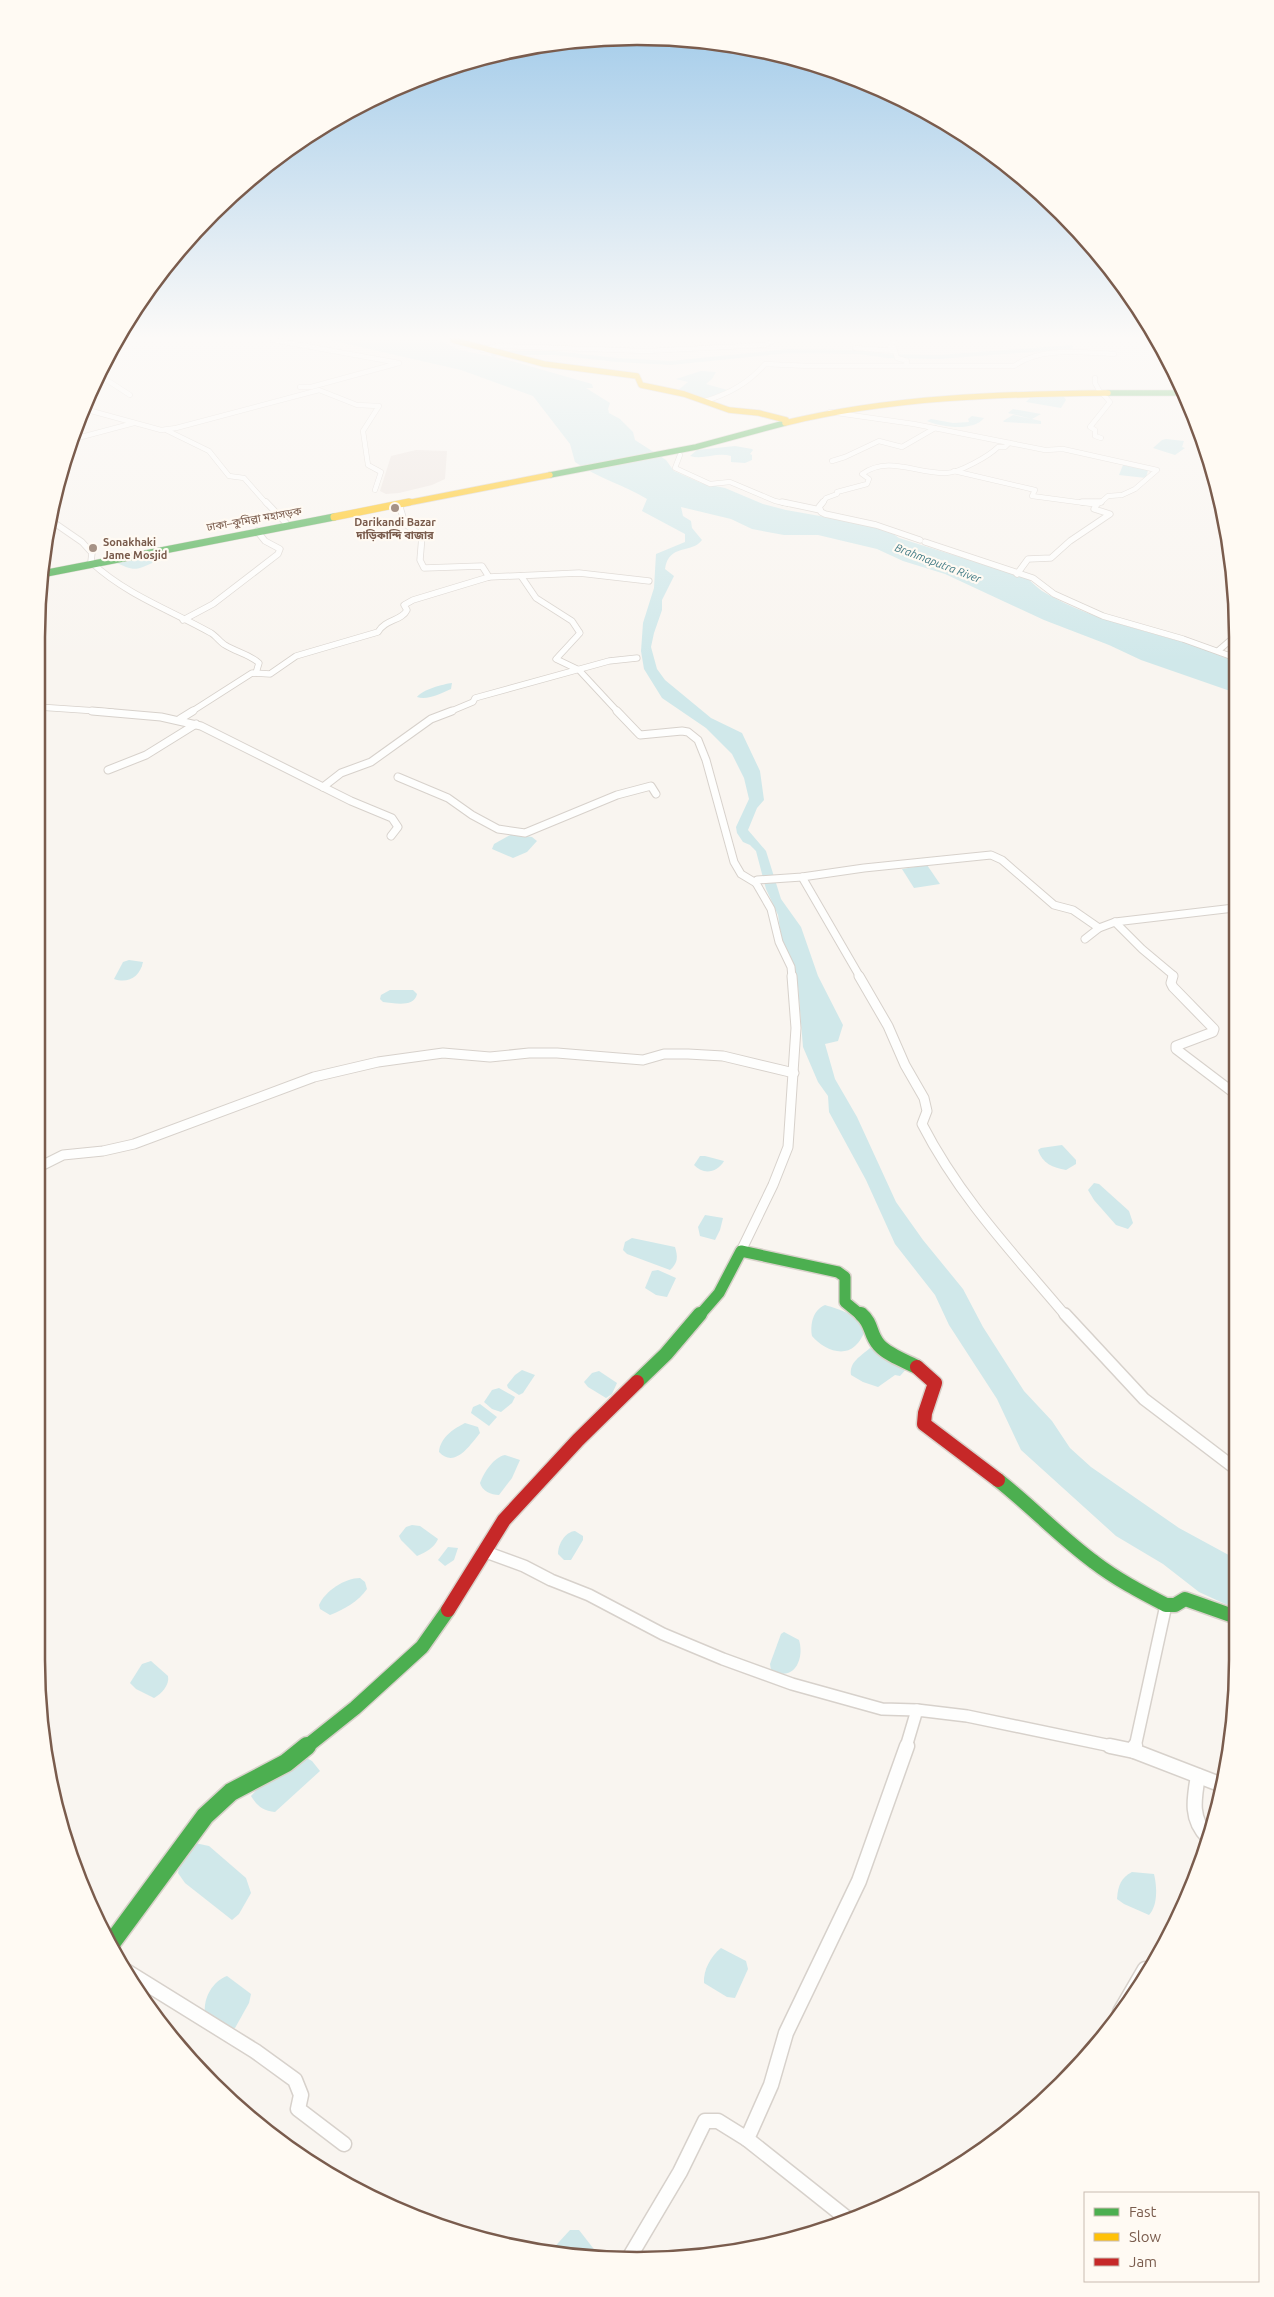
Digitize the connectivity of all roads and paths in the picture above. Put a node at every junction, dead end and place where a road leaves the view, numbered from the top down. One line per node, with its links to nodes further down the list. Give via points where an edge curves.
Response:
1 (201, 447): 16 (street, via 209,451 229,476 244,478)
2 (366, 447): 12 (street, via 368,465 381,472)
3 (691, 447): 8 (main road, ঢাকা–কুমিল্লা মহাসড়ক)
4 (693, 447): 8 (main road, ঢাকা–কুমিল্লা মহাসড়ক)
5 (867, 447): 9 (street)
6 (998, 447): 10 (street)
7 (1032, 447): 14 (street, via 1063,449 1157,470 1118,498 1108,496)
8 (674, 452): 11 (main road, ঢাকা–কুমিল্লা মহাসড়ক); 15 (street, via 675,468 702,480 713,484 730,482 775,501)
9 (832, 461)
10 (954, 471): 14 (street, via 1035,490 1032,496); 15 (street, via 948,474 894,464 874,467 862,474 869,479 867,484 826,498)
11 (562, 473): 13 (main road, ঢাকা–কুমিল্লা মহাসড়ক); 16 (main road, ঢাকা–কুমিল্লা মহাসড়ক)
12 (375, 490)
13 (399, 504): 18 (main road, ঢাকা–কুমিল্লা মহাসড়ক); 23 (street, via 405,524 422,536 420,560 424,568 482,566)
14 (1097, 504): 21 (street, via 1094,509 1110,514 1051,558 1028,559)
15 (820, 510): 21 (street, via 825,514 876,525)
16 (286, 523): 19 (main road, ঢাকা–কুমিল্লা মহাসড়ক)
17 (56, 524): 19 (street, via 87,547 92,553)
18 (257, 531): 19 (main road, ঢাকা–কুমিল্লা মহাসড়ক); 25 (street, via 265,541 280,549 278,554 213,604)
19 (92, 562): 20 (main road, ঢাকা–কুমিল্লা মহাসড়ক); 25 (street, via 111,579)
20 (49, 572)
21 (1017, 574): 27 (street, via 1033,578 1046,590 1092,611)
22 (521, 576): 23 (street); 24 (street, via 579,573); 30 (street, via 536,598 572,622 580,633 556,659)
23 (489, 577): 31 (street, via 413,600 404,605 405,614 382,625 378,632 296,656 270,674)
24 (649, 581)
25 (183, 620): 31 (street, via 255,658 260,668)
26 (1229, 643): 27 (street)
27 (1219, 650): 28 (street)
28 (1229, 655)
29 (637, 658): 30 (street, via 621,658)
30 (578, 670): 37 (street, via 475,698 473,702 431,719 371,762 341,773); 41 (street, via 640,735 682,731 698,740 734,862 741,874)
31 (256, 673): 33 (street)
32 (45, 708): 33 (street)
33 (180, 719): 34 (street)
34 (196, 724): 35 (street, via 146,755); 37 (street)
35 (108, 770)
36 (398, 777): 38 (street, via 448,798 498,829 525,833 617,795 651,786)
37 (323, 787): 39 (street, via 392,818 398,827)
38 (656, 794)
39 (391, 836)
40 (802, 877): 41 (street); 44 (street, via 991,855 1002,860 1054,904 1073,910); 50 (street, via 888,1026 924,1098 927,1111 922,1124 940,1159 973,1207 1072,1322 1144,1399)
41 (756, 882): 46 (street, via 771,909 779,942 791,968 796,1028)
42 (1229, 909): 43 (street)
43 (1115, 922): 44 (street); 47 (street, via 1173,975 1173,987 1214,1029 1176,1046 1176,1049)
44 (1099, 928): 45 (street)
45 (1085, 939)
46 (794, 1073): 48 (street, via 722,1056 688,1054 664,1054 643,1060 529,1052 490,1057 443,1053 417,1056 314,1077 134,1144 63,1155); 49 (street, via 788,1147)
47 (1229, 1089)
48 (45, 1164)
49 (742, 1251): 51 (main road, via 719,1292 666,1354 578,1440 504,1520); 52 (main road, via 838,1272 845,1277 845,1302 869,1321 870,1335 878,1346 918,1367 935,1383 924,1412 924,1424 1030,1505 1092,1561 1114,1577)
50 (1229, 1464)
51 (483, 1551): 54 (street, via 589,1595 663,1634 723,1660 792,1684 882,1709); 59 (main road, via 457,1597 422,1647 355,1708 293,1756 231,1792 205,1816)
52 (1166, 1605): 53 (main road, via 1175,1605 1185,1599); 55 (street)
53 (1229, 1615)
54 (917, 1710): 55 (street, via 967,1716); 61 (street, via 900,1769 859,1881 786,2033 771,2086)
55 (1134, 1751): 56 (street)
56 (1198, 1776): 57 (street); 58 (street, via 1192,1805 1196,1824)
57 (1216, 1783)
58 (1203, 1832)
59 (114, 1938)
60 (138, 1979): 62 (street, via 255,2051 295,2080 301,2095 298,2109)
61 (747, 2139): 63 (street); 64 (street, via 718,2121 705,2121)
62 (344, 2144)
63 (843, 2215)
64 (634, 2252)

